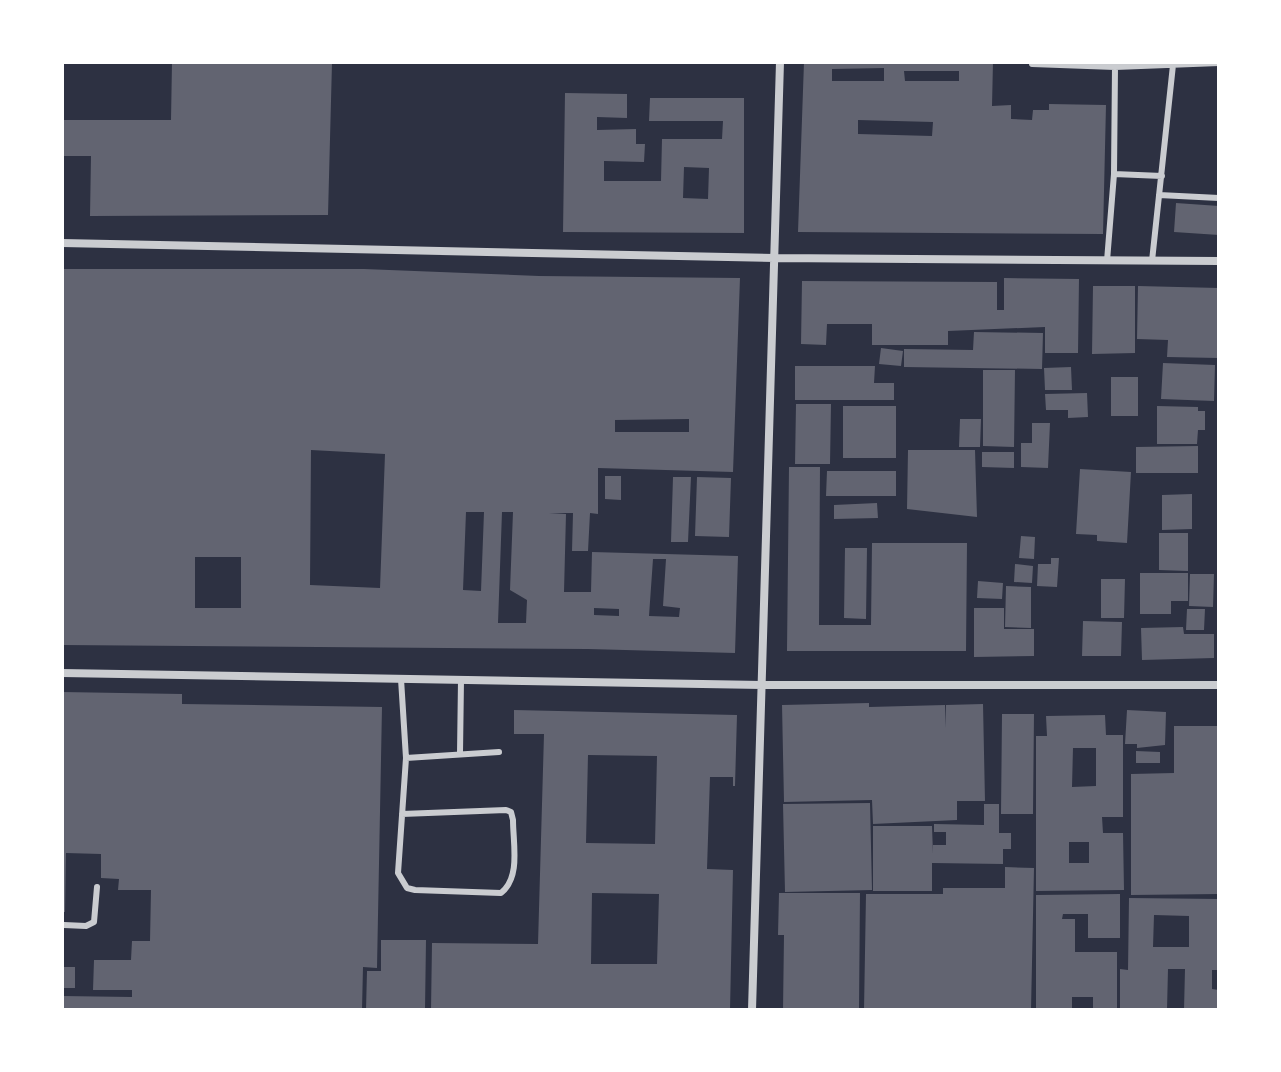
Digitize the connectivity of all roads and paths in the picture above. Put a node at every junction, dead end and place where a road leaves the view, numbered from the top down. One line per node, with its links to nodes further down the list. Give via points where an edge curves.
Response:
1 (780, 62): 11 (street)
2 (1219, 63): 4 (lane)
3 (1032, 64): 5 (lane)
4 (1173, 65): 5 (lane); 7 (lane)
5 (1115, 67): 6 (lane)
6 (1114, 174): 7 (lane); 12 (lane)
7 (1162, 176): 8 (lane)
8 (1159, 195): 9 (lane); 13 (lane)
9 (1219, 198)
10 (62, 243): 11 (street)
11 (774, 258): 12 (street); 18 (street)
12 (1107, 261): 13 (street)
13 (1152, 261): 14 (street)
14 (1219, 261)
15 (62, 673): 16 (street)
16 (401, 679): 17 (street); 22 (lane)
17 (461, 680): 18 (street); 21 (lane)
18 (762, 685): 19 (street); 26 (street)
19 (1219, 685)
20 (499, 752): 21 (lane)
21 (460, 753): 22 (lane)
22 (406, 758): 23 (lane)
23 (402, 814): 23 (lane, via 511,812 514,877 508,887 501,893 407,888 398,873)
24 (97, 887): 25 (lane, via 94,922)
25 (64, 925)
26 (752, 1010)

